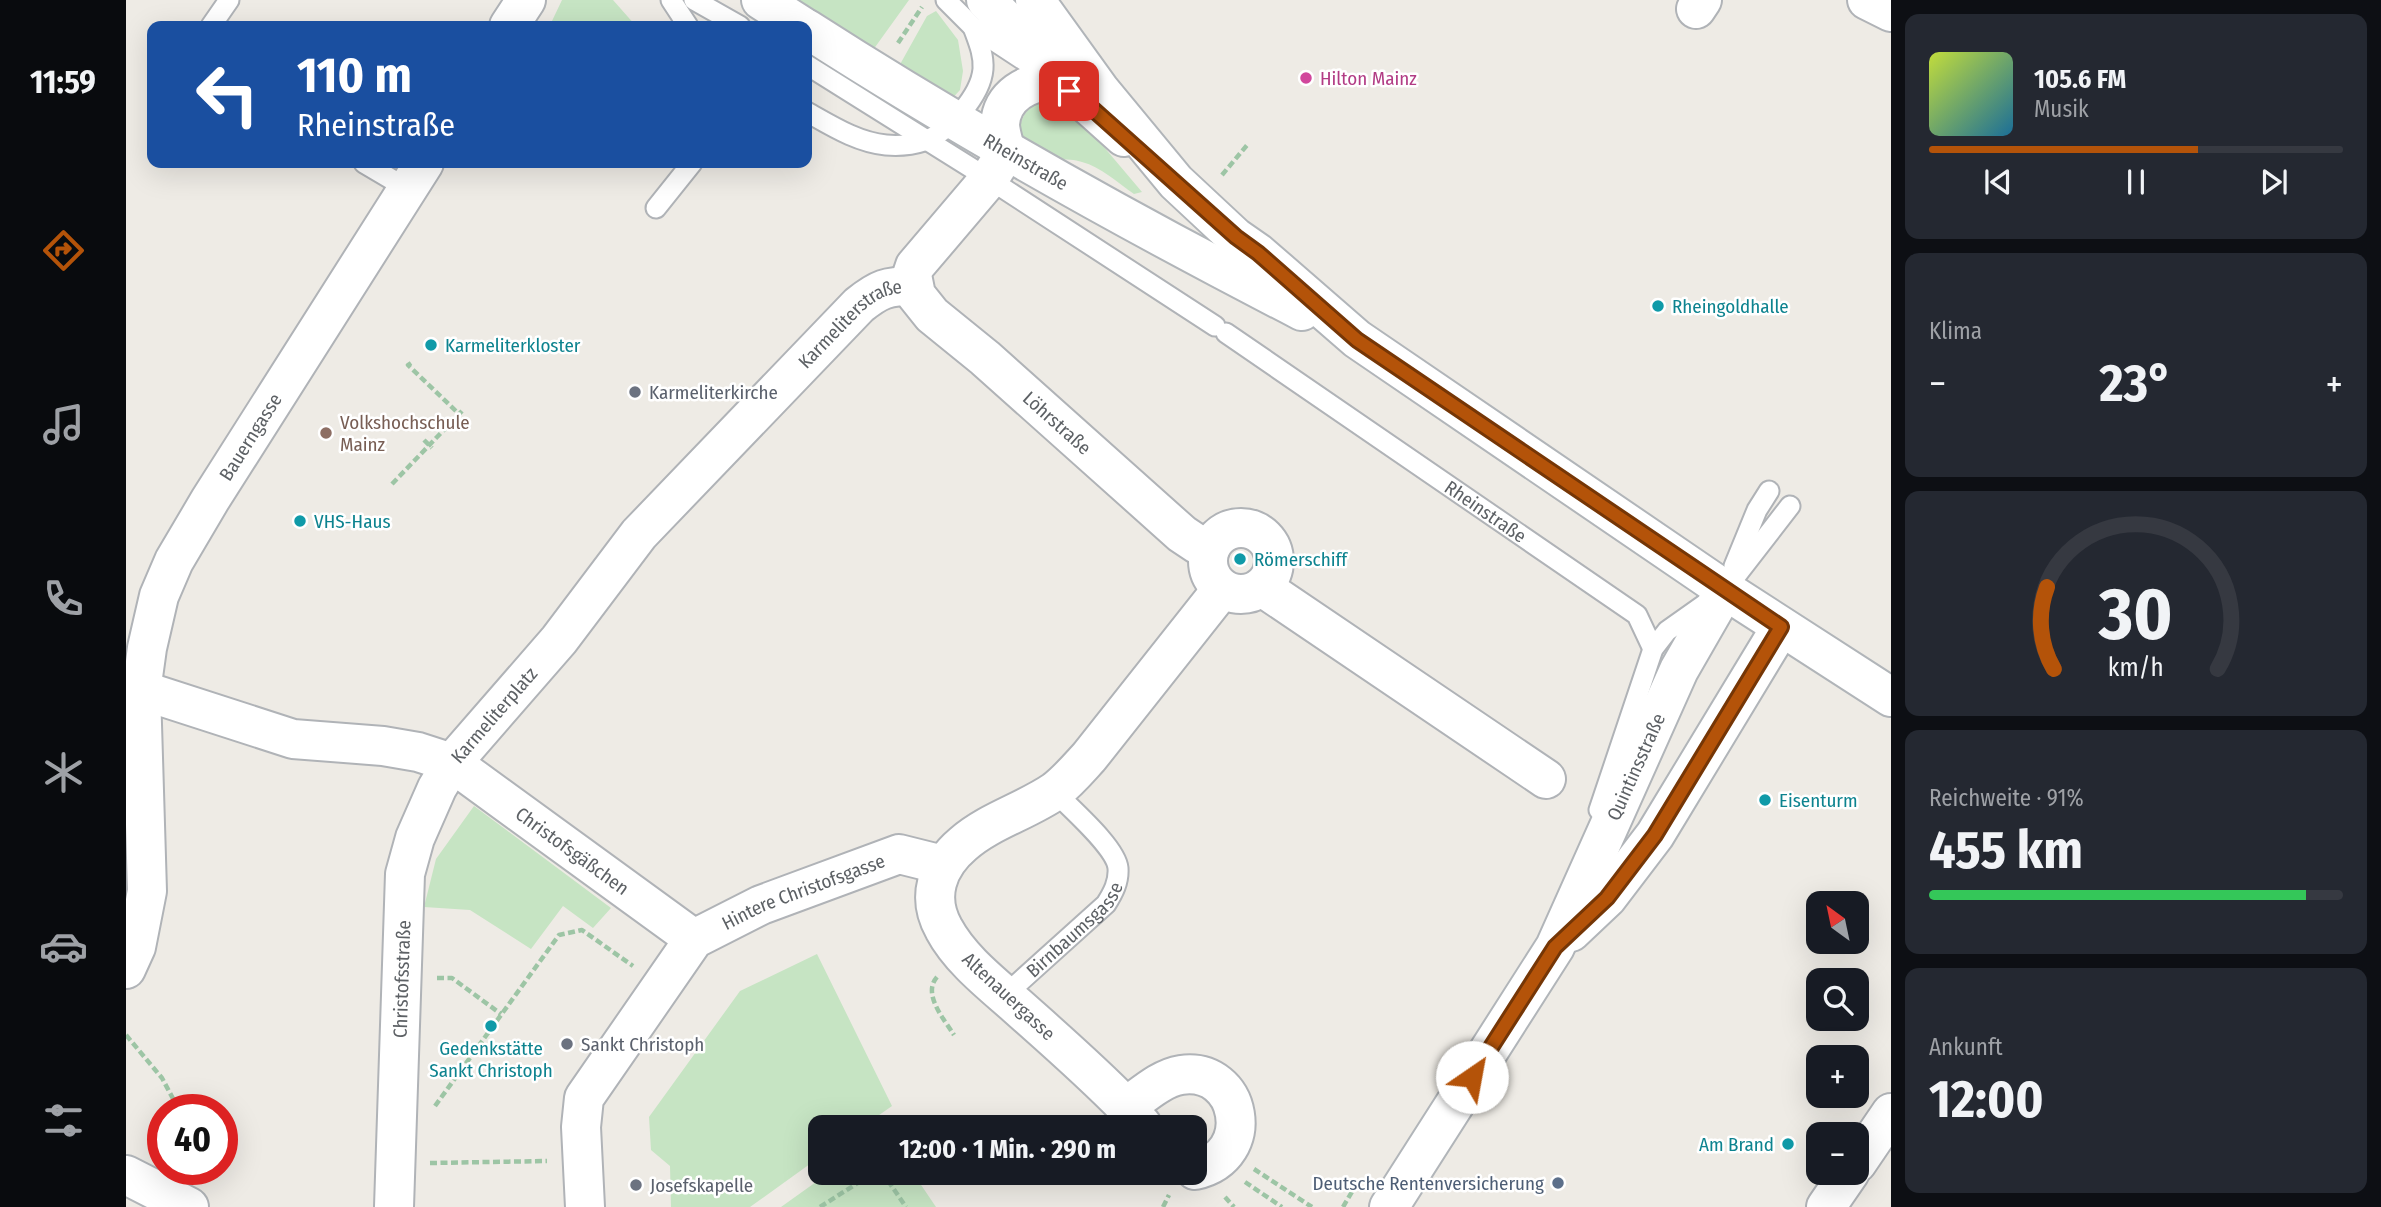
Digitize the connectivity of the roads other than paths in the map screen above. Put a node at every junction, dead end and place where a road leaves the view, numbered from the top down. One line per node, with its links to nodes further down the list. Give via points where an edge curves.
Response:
1 (229, 0): 9 (lane)
2 (526, 0): 10 (street)
3 (671, 0): 11 (lane)
4 (694, 0): 12 (lane)
5 (761, 0): 13 (street)
6 (946, 0): 8 (lane, Rheinstraße)
7 (1035, 0): 17 (street, Rheinstraße)
8 (979, 14): 16 (lane, Rheinstraße); 17 (street); 19 (lane, Rheinstraße, via 983,71 971,100)
9 (214, 21)
10 (512, 21)
11 (685, 21)
12 (731, 21)
13 (794, 21)
14 (812, 33): 19 (street, Rheinstraße)
15 (812, 68): 19 (lane, Rheinstraße)
16 (1052, 79): 20 (street, via 1026,86 1009,100 1000,123); 24 (street, Rheinstraße)
17 (1100, 90): 24 (street, Rheinstraße)
18 (812, 115): 19 (lane, via 864,141 888,145)
19 (939, 131): 20 (street, Rheinstraße)
20 (997, 166): 26 (street, Karmeliterstraße, via 920,257 912,275); 27 (street, Rheinstraße, via 1195,256); 36 (lane, Rheinstraße, via 1221,329 1637,615)
21 (384, 168): 23 (lane)
22 (688, 168): 25 (lane)
23 (416, 176): 37 (street, Bauerngasse, via 174,561 159,596)
24 (1176, 182): 27 (street, Rheinstraße)
25 (656, 208)
26 (913, 286): 30 (street, Löhrstraße, via 932,315 1182,534); 35 (street, Karmeliterstraße, via 876,291 842,322 639,534)
27 (1357, 340): 33 (street, Rheinstraße)
28 (1769, 491): 33 (lane, via 1750,525)
29 (1790, 506): 33 (lane)
30 (1210, 549): 31 (street, via 1224,533 1246,528 1256,531 1272,547 1275,558 1270,579); 32 (street, via 1209,571)
31 (1262, 587): 32 (street, via 1242,594); 41 (street)
32 (1222, 589): 42 (street, via 1089,757)
33 (1725, 590): 34 (street, Rheinstraße); 36 (lane, via 1667,631); 45 (street, Quintinsstraße, via 1679,670)
34 (1781, 627): 38 (street, Rheinstraße); 45 (street, Quintinsstraße, via 1655,835 1607,898)
35 (559, 640): 40 (street, Karmeliterplatz)
36 (1653, 649): 45 (lane, Quintinsstraße)
37 (134, 688): 39 (street, Bauerngasse); 40 (street, Karmeliterplatz, via 293,739 395,748)
38 (1891, 697)
39 (134, 736): 46 (street, Bauerngasse, via 147,891 136,947)
40 (452, 763): 44 (street, Christofsgäßchen); 56 (street, Christofsstraße, via 415,838 405,874)
41 (1546, 779)
42 (1054, 791): 43 (street, via 964,842); 47 (lane, Birnbaumsgasse, via 1110,848 1118,866 1116,887 1106,904)
43 (943, 865): 44 (street, Hintere Christofsgasse, via 899,854 761,905); 47 (street, Altenauergasse, via 935,885 943,928)
44 (694, 939): 57 (street, Hintere Christofsgasse, via 584,1098)
45 (1555, 947): 58 (street, Quintinsstraße)
46 (126, 968)
47 (1004, 995): 49 (street, Altenauergasse)
48 (1891, 1113): 51 (street)
49 (1133, 1115)
50 (1137, 1115): 52 (street, Altenauergasse, via 1166,1081 1181,1075 1212,1081 1225,1091 1237,1120)
51 (1869, 1145)
52 (1221, 1167)
53 (129, 1185): 55 (street)
54 (1841, 1185): 59 (street)
55 (189, 1207)
56 (394, 1207)
57 (585, 1207)
58 (1390, 1207)
59 (1826, 1207)

